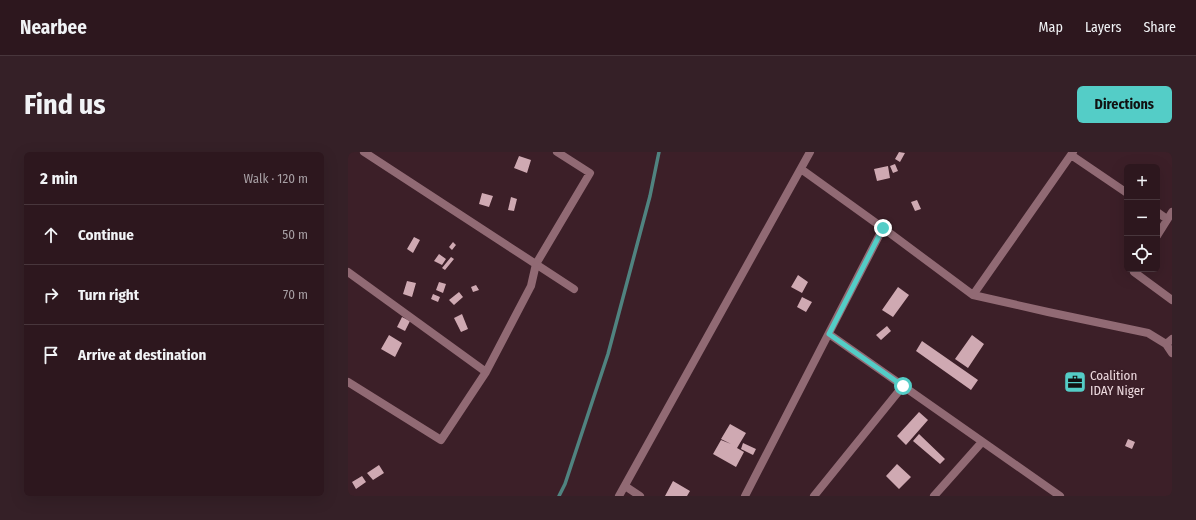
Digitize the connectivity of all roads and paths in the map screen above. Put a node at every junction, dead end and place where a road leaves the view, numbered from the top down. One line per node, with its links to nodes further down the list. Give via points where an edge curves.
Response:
1 (364, 152): 11 (street)
2 (557, 152): 11 (street, via 590,173)
3 (810, 152): 5 (street)
4 (1072, 154): 6 (street); 15 (street)
5 (801, 169): 9 (street); 24 (street)
6 (1124, 191)
7 (1160, 213): 8 (street)
8 (1170, 216): 10 (street)
9 (883, 228): 15 (street); 17 (street)
10 (1160, 231)
11 (536, 264): 14 (street); 20 (street, via 531,286)
12 (348, 272): 20 (street)
13 (1134, 272): 16 (street)
14 (574, 289)
15 (973, 295): 18 (street, via 1148,333)
16 (1172, 300)
17 (829, 334): 22 (street); 27 (street)
18 (1169, 342): 19 (street)
19 (1172, 353)
20 (486, 372): 21 (street, via 441,440)
21 (348, 382)
22 (903, 386): 23 (street); 28 (street)
23 (982, 442): 29 (street); 30 (street)
24 (625, 486): 25 (street); 26 (street)
25 (619, 496)
26 (640, 496)
27 (745, 496)
28 (814, 496)
29 (934, 496)
30 (1060, 496)

